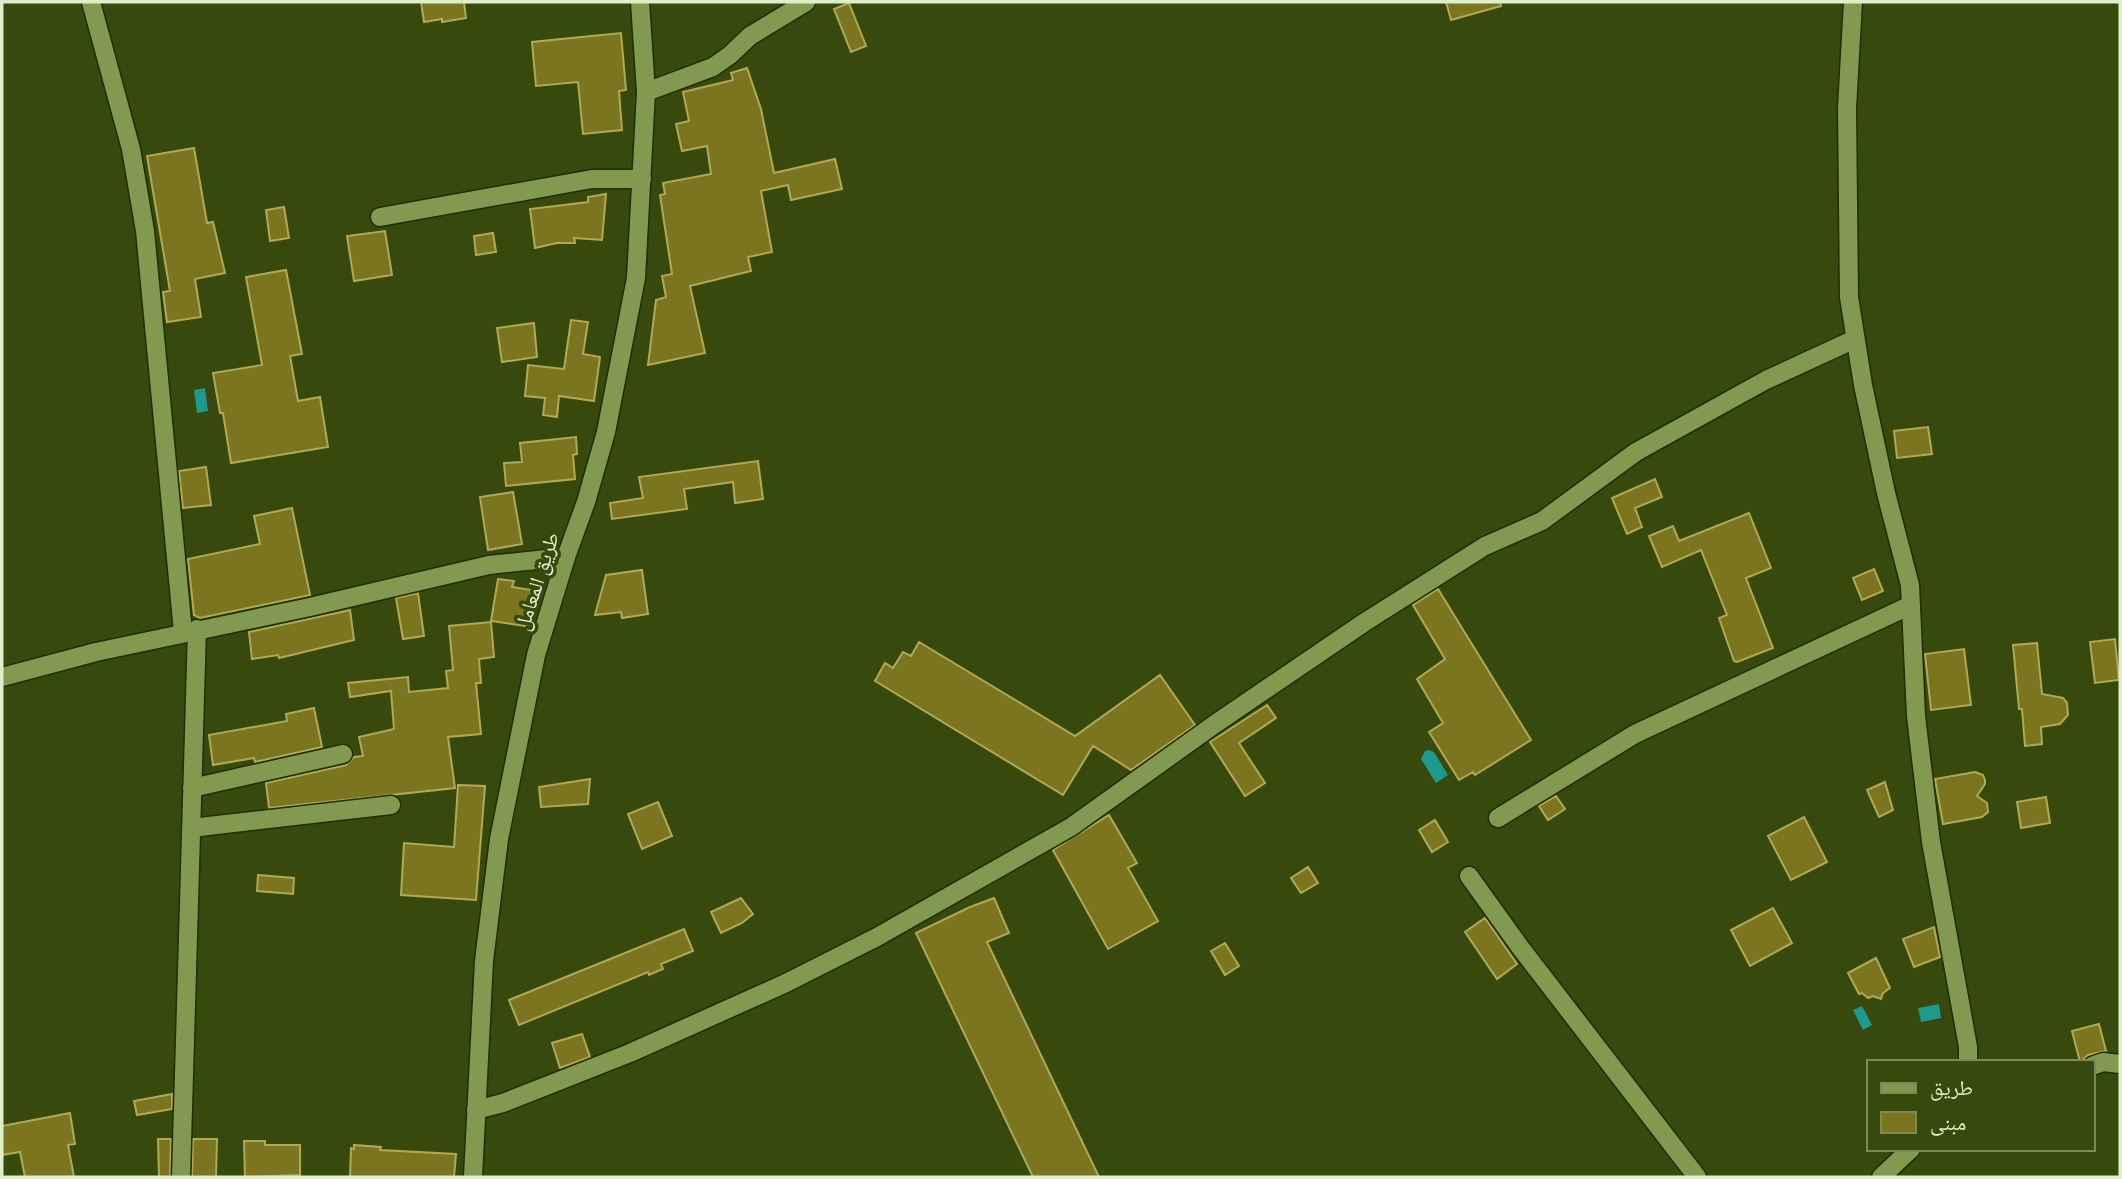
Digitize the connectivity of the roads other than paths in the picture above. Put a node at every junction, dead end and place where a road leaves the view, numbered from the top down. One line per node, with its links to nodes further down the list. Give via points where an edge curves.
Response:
1 (91, 2): 11 (street, via 131,149 145,231)
2 (640, 2): 5 (street, طريق المعامل)
3 (806, 2): 5 (street, via 750,36 713,67)
4 (1853, 2): 8 (street, via 1848,135 1849,297)
5 (646, 92): 6 (street, طريق المعامل)
6 (642, 179): 7 (street, via 592,179); 9 (street, طريق المعامل, via 636,278 624,349 606,432)
7 (380, 217)
8 (1855, 340): 10 (street); 22 (street, via 1766,380 1636,452 1542,521 1486,546 1365,622 1071,827 877,937 630,1053 503,1104)
9 (566, 557): 11 (street, via 489,565); 22 (street, طريق المعامل, via 536,655 499,839 484,961)
10 (1911, 605): 16 (street, via 1634,734); 19 (street, via 1916,716 1931,842)
11 (190, 631): 12 (street); 14 (street)
12 (2, 677)
13 (343, 754): 14 (street)
14 (192, 788): 17 (street)
15 (391, 805): 17 (street)
16 (1498, 818)
17 (191, 828): 24 (street)
18 (1469, 876): 26 (street)
19 (1968, 1060)
20 (2120, 1063): 21 (street)
21 (2094, 1065)
22 (476, 1110): 25 (street, طريق المعامل)
23 (1909, 1151): 27 (street)
24 (181, 1177)
25 (473, 1177)
26 (1698, 1177)
27 (1881, 1177)

